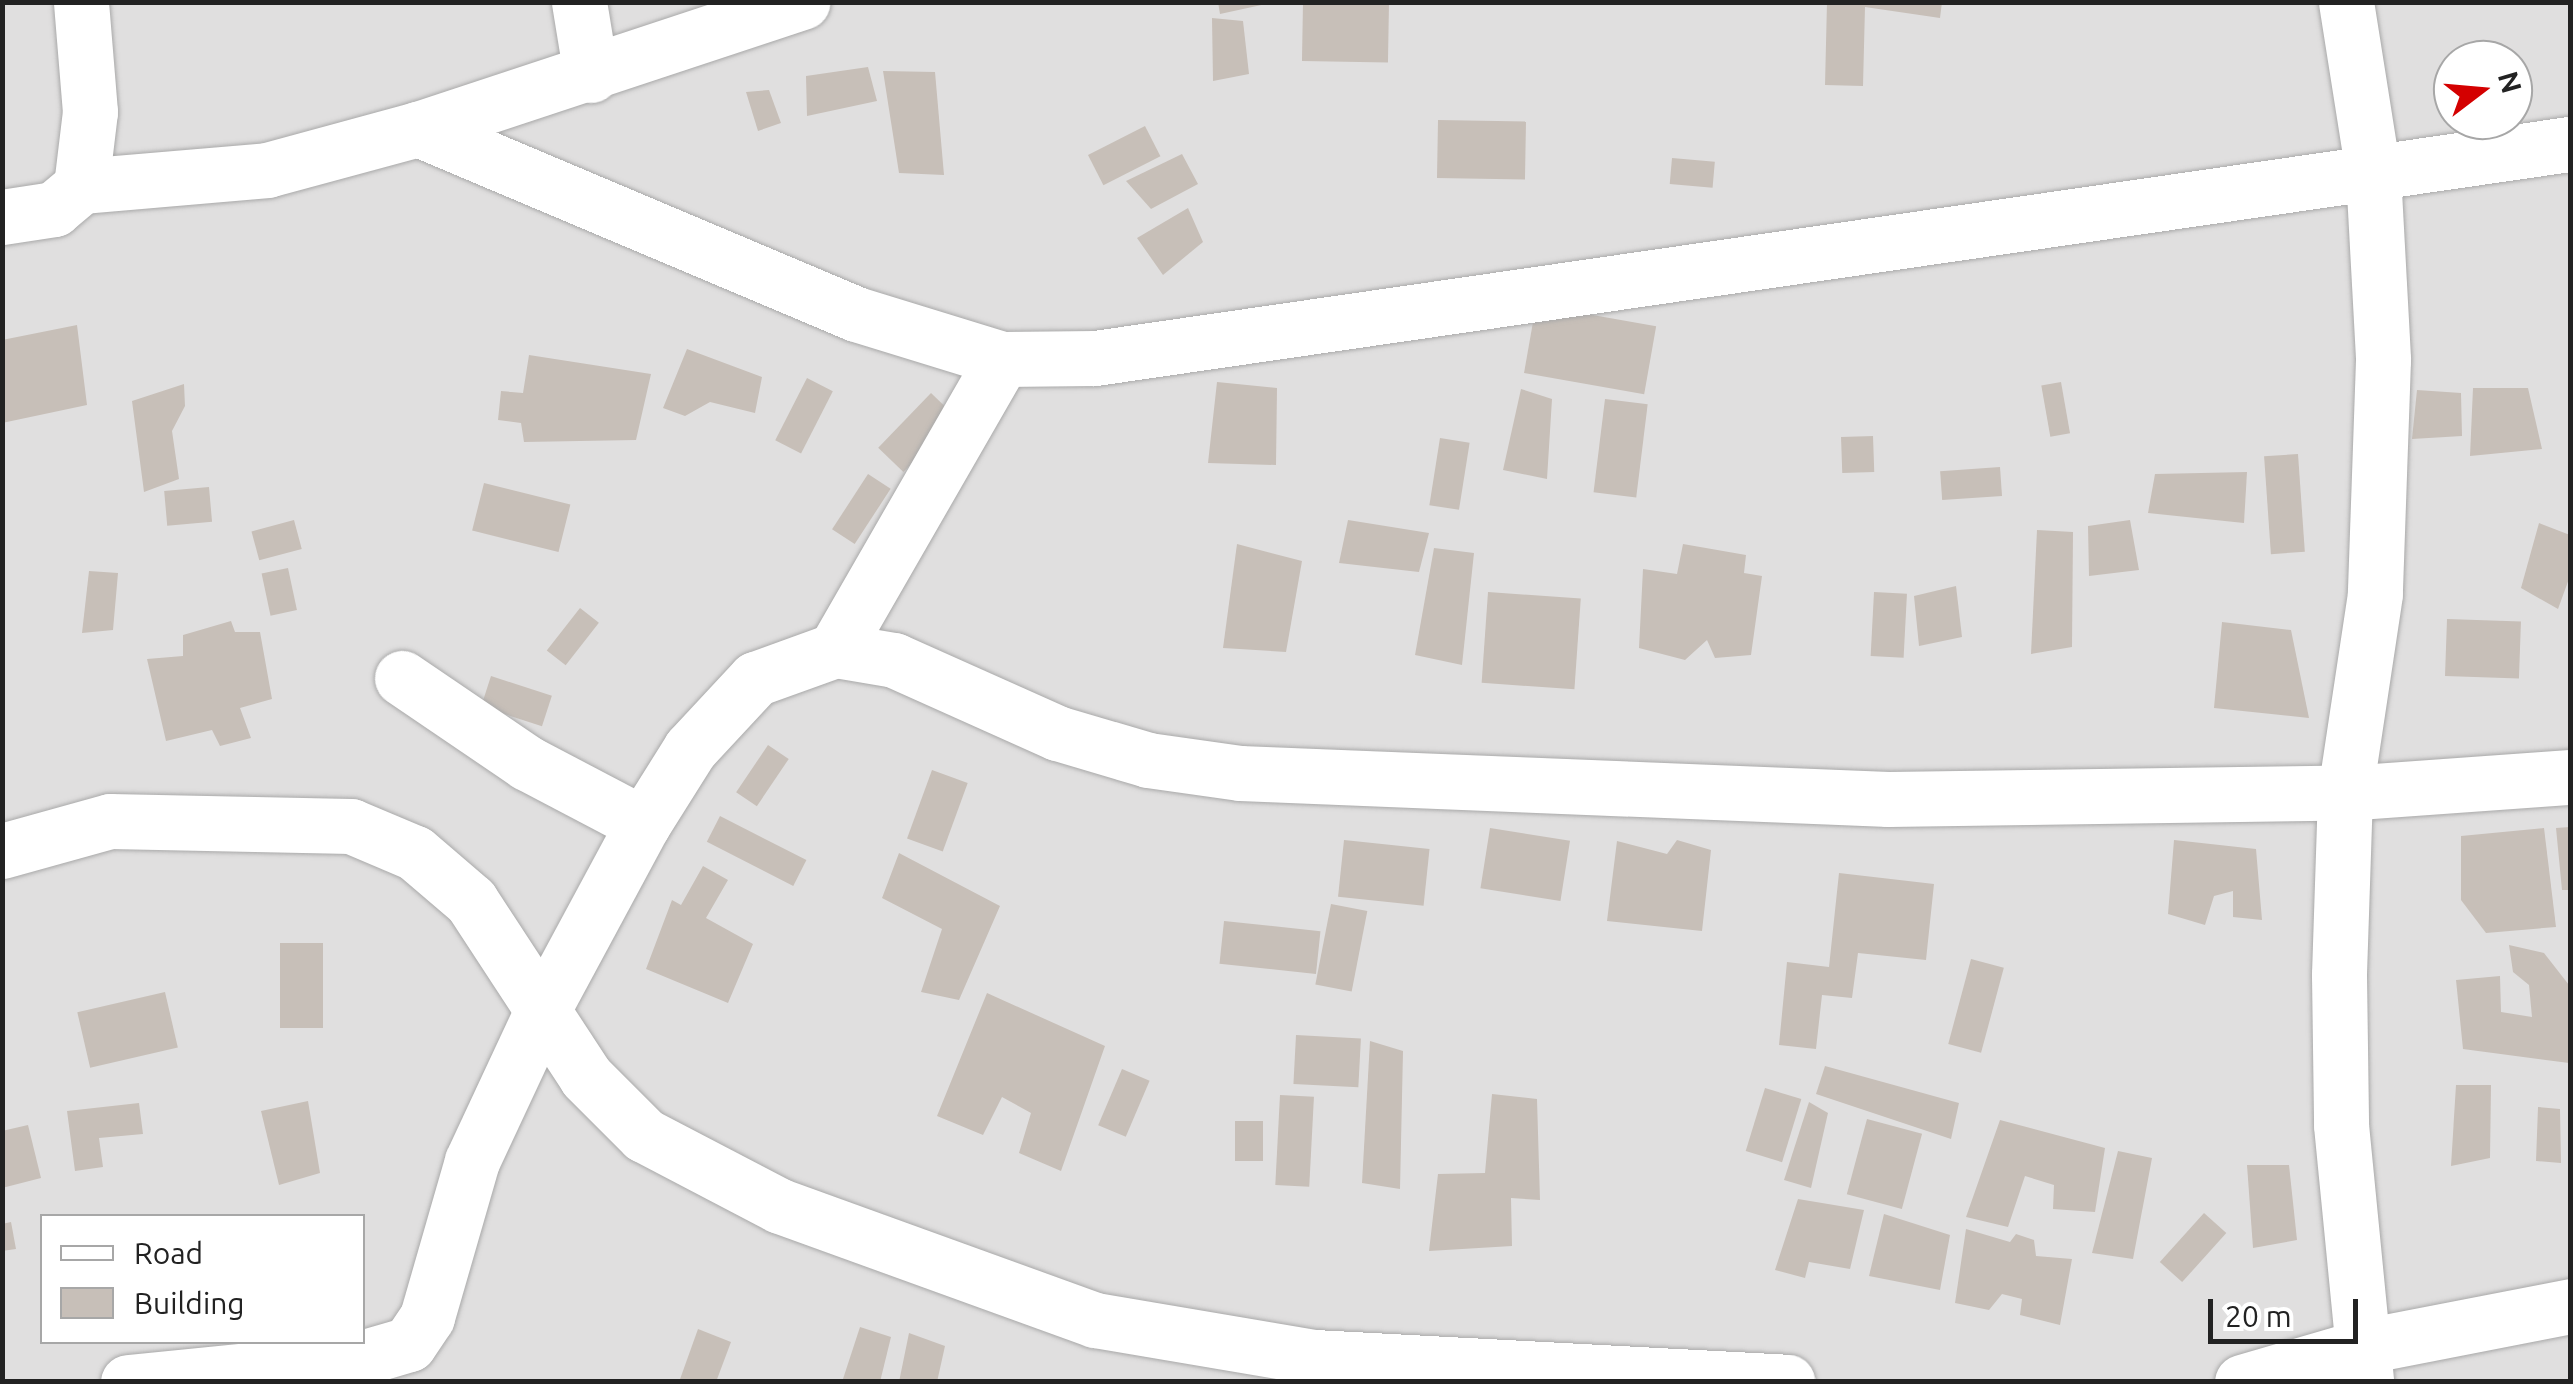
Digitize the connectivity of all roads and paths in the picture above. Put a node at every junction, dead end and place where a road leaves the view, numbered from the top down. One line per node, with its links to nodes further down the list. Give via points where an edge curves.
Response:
1 (80, 2): 9 (street, via 90,112)
2 (579, 2): 5 (street)
3 (803, 2): 5 (street)
4 (2346, 2): 8 (street)
5 (591, 74): 6 (street)
6 (418, 129): 9 (street, via 266,170); 11 (street, via 856,314)
7 (2570, 144): 8 (street)
8 (2373, 172): 11 (street, via 1094,358); 15 (street, via 2381,477 2375,594)
9 (80, 186): 10 (street, via 54,210)
10 (2, 218)
11 (1002, 359): 12 (street)
12 (836, 650): 15 (street, via 894,660 1057,733 1148,760 1240,773 1888,799); 16 (street, via 755,680 690,750)
13 (402, 678): 16 (street, via 527,763)
14 (2570, 778): 15 (street)
15 (2345, 792): 20 (street, via 2341,1125)
16 (643, 824): 18 (street)
17 (2, 850): 18 (street, via 110,822 352,826 415,853 471,901)
18 (540, 1015): 21 (street, via 472,1162 428,1317 409,1344 358,1359); 22 (street, via 586,1078 644,1135 720,1180 964,1277 1095,1320 1314,1357)
19 (2570, 1306): 20 (street)
20 (2366, 1364): 23 (street)
21 (128, 1382)
22 (1787, 1382)
23 (2242, 1382)

